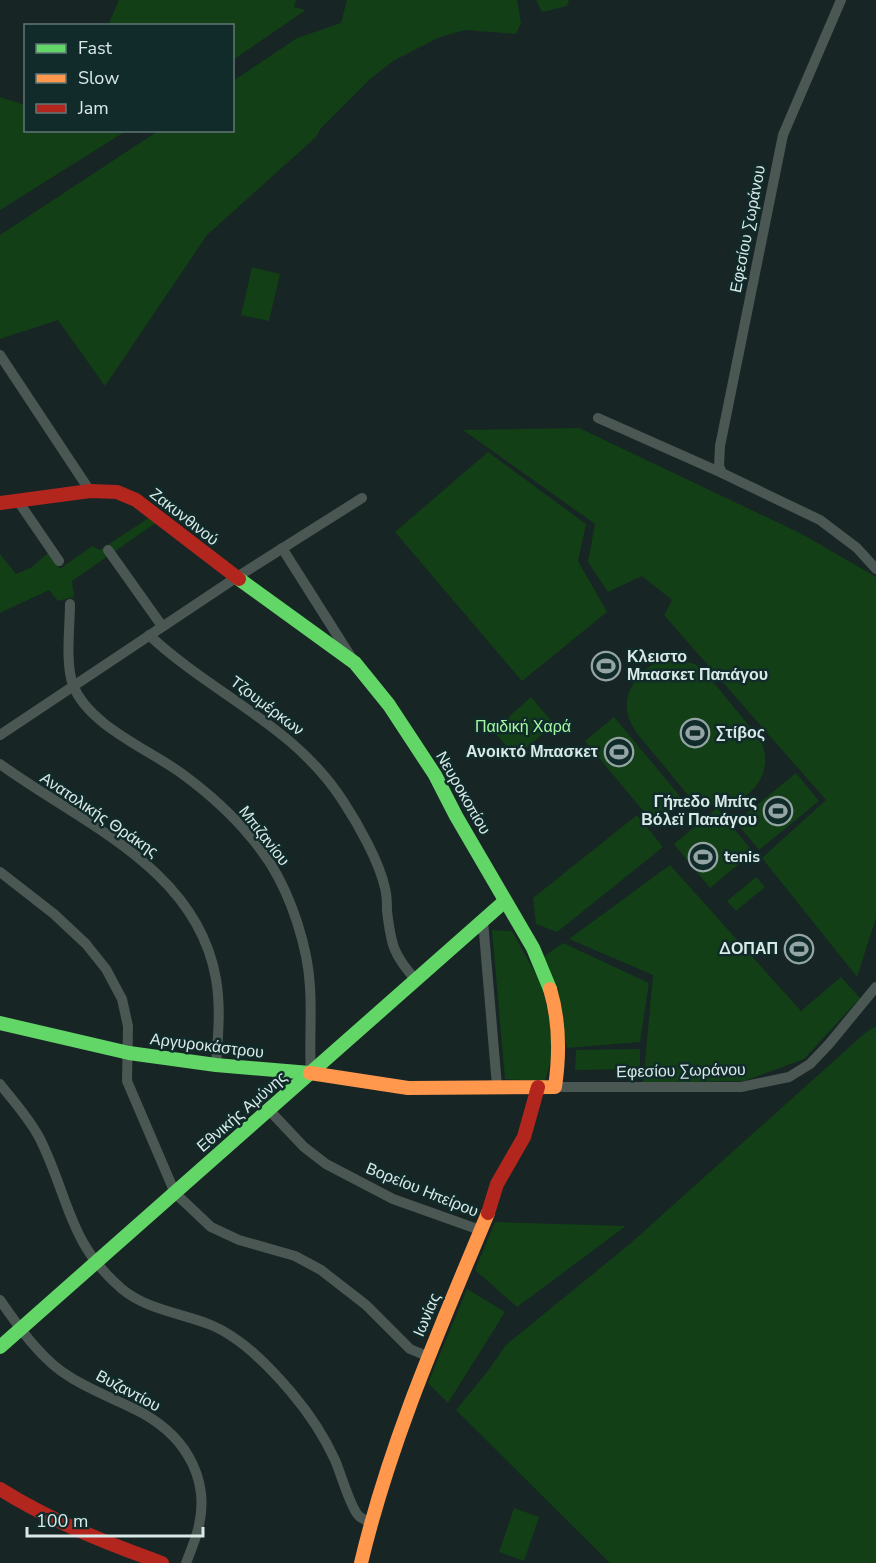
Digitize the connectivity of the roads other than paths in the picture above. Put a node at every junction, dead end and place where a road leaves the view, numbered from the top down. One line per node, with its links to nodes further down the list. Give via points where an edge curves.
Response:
1 (841, 0): 4 (street, Εφεσίου Σωράνου, via 781,142 720,446)
2 (0, 355): 5 (street)
3 (598, 418): 4 (street)
4 (722, 472): 12 (street, via 820,520)
5 (90, 491): 7 (street, Ζακυνθινού); 13 (street, Ζακυνθινού, via 117,492 136,500)
6 (363, 498): 9 (street)
7 (18, 501): 8 (street, Ζακυνθινού); 11 (street)
8 (0, 502)
9 (282, 548): 13 (street); 17 (street)
10 (108, 550): 15 (street)
11 (59, 561)
12 (876, 569)
13 (237, 577): 15 (street); 17 (street, Νευροκοπίου)
14 (70, 604): 18 (street, via 69,667)
15 (162, 626): 16 (street)
16 (149, 635): 18 (street); 24 (street, Τζουμέρκων, via 171,656 292,741 319,769 365,838 385,888 394,952)
17 (355, 663): 22 (street, Νευροκοπίου, via 389,705 435,775)
18 (73, 686): 19 (street); 29 (street, Μπιζανίου, via 90,711 104,723 180,772 213,799 270,863 288,898 304,945 310,986)
19 (0, 735)
20 (0, 764): 28 (street, Ανατολικής Θράκης, via 135,854 163,879 187,909 205,941 216,978 220,1016)
21 (0, 872): 27 (street, via 87,944 106,969 122,999)
22 (506, 901): 23 (street, Εθνικής Αμύνης); 33 (street, Νευροκοπίου, via 543,968 557,1011 560,1049)
23 (483, 921): 24 (street, Εθνικής Αμύνης); 31 (street)
24 (416, 980): 29 (street, Εθνικής Αμύνης)
25 (876, 987): 33 (street, Εφεσίου Σωράνου, via 810,1064 789,1077 741,1087)
26 (0, 1023): 27 (street, Αργυροκάστρου)
27 (129, 1053): 28 (street, Αργυροκάστρου); 35 (street, via 127,1081)
28 (216, 1065): 29 (street, Αργυροκάστρου)
29 (311, 1073): 31 (street, Αργυροκάστρου, via 408,1088); 34 (street, Εθνικής Αμύνης)
30 (0, 1084): 37 (street, via 40,1138 72,1222)
31 (497, 1086): 32 (street, Αργυροκάστρου)
32 (538, 1087): 33 (street, Αργυροκάστρου); 36 (street, Ιωνίας, via 524,1137 497,1184)
33 (555, 1087)
34 (269, 1110): 35 (street, Εθνικής Αμύνης); 36 (street, Βορείου Ηπείρου, via 304,1147 335,1169 393,1199)
35 (175, 1193): 37 (street, Εθνικής Αμύνης); 41 (street, via 211,1227 239,1240 295,1256 321,1270 360,1300 410,1349)
36 (480, 1230): 41 (street, Ιωνίας)
37 (96, 1263): 39 (street, Εθνικής Αμύνης); 43 (street, via 141,1301 212,1325 263,1362 315,1424 358,1516)
38 (0, 1300): 39 (street, Βυζαντίου)
39 (21, 1329): 40 (street, Εθνικής Αμύνης); 45 (street, Βυζαντίου, via 69,1377 146,1415 187,1451 198,1477 202,1503 198,1531)
40 (0, 1347)
41 (427, 1356): 43 (street, Ιωνίας)
42 (0, 1489): 44 (street, via 87,1536)
43 (369, 1522): 46 (street, Ιωνίας)
44 (162, 1563)
45 (186, 1563)
46 (361, 1563)

